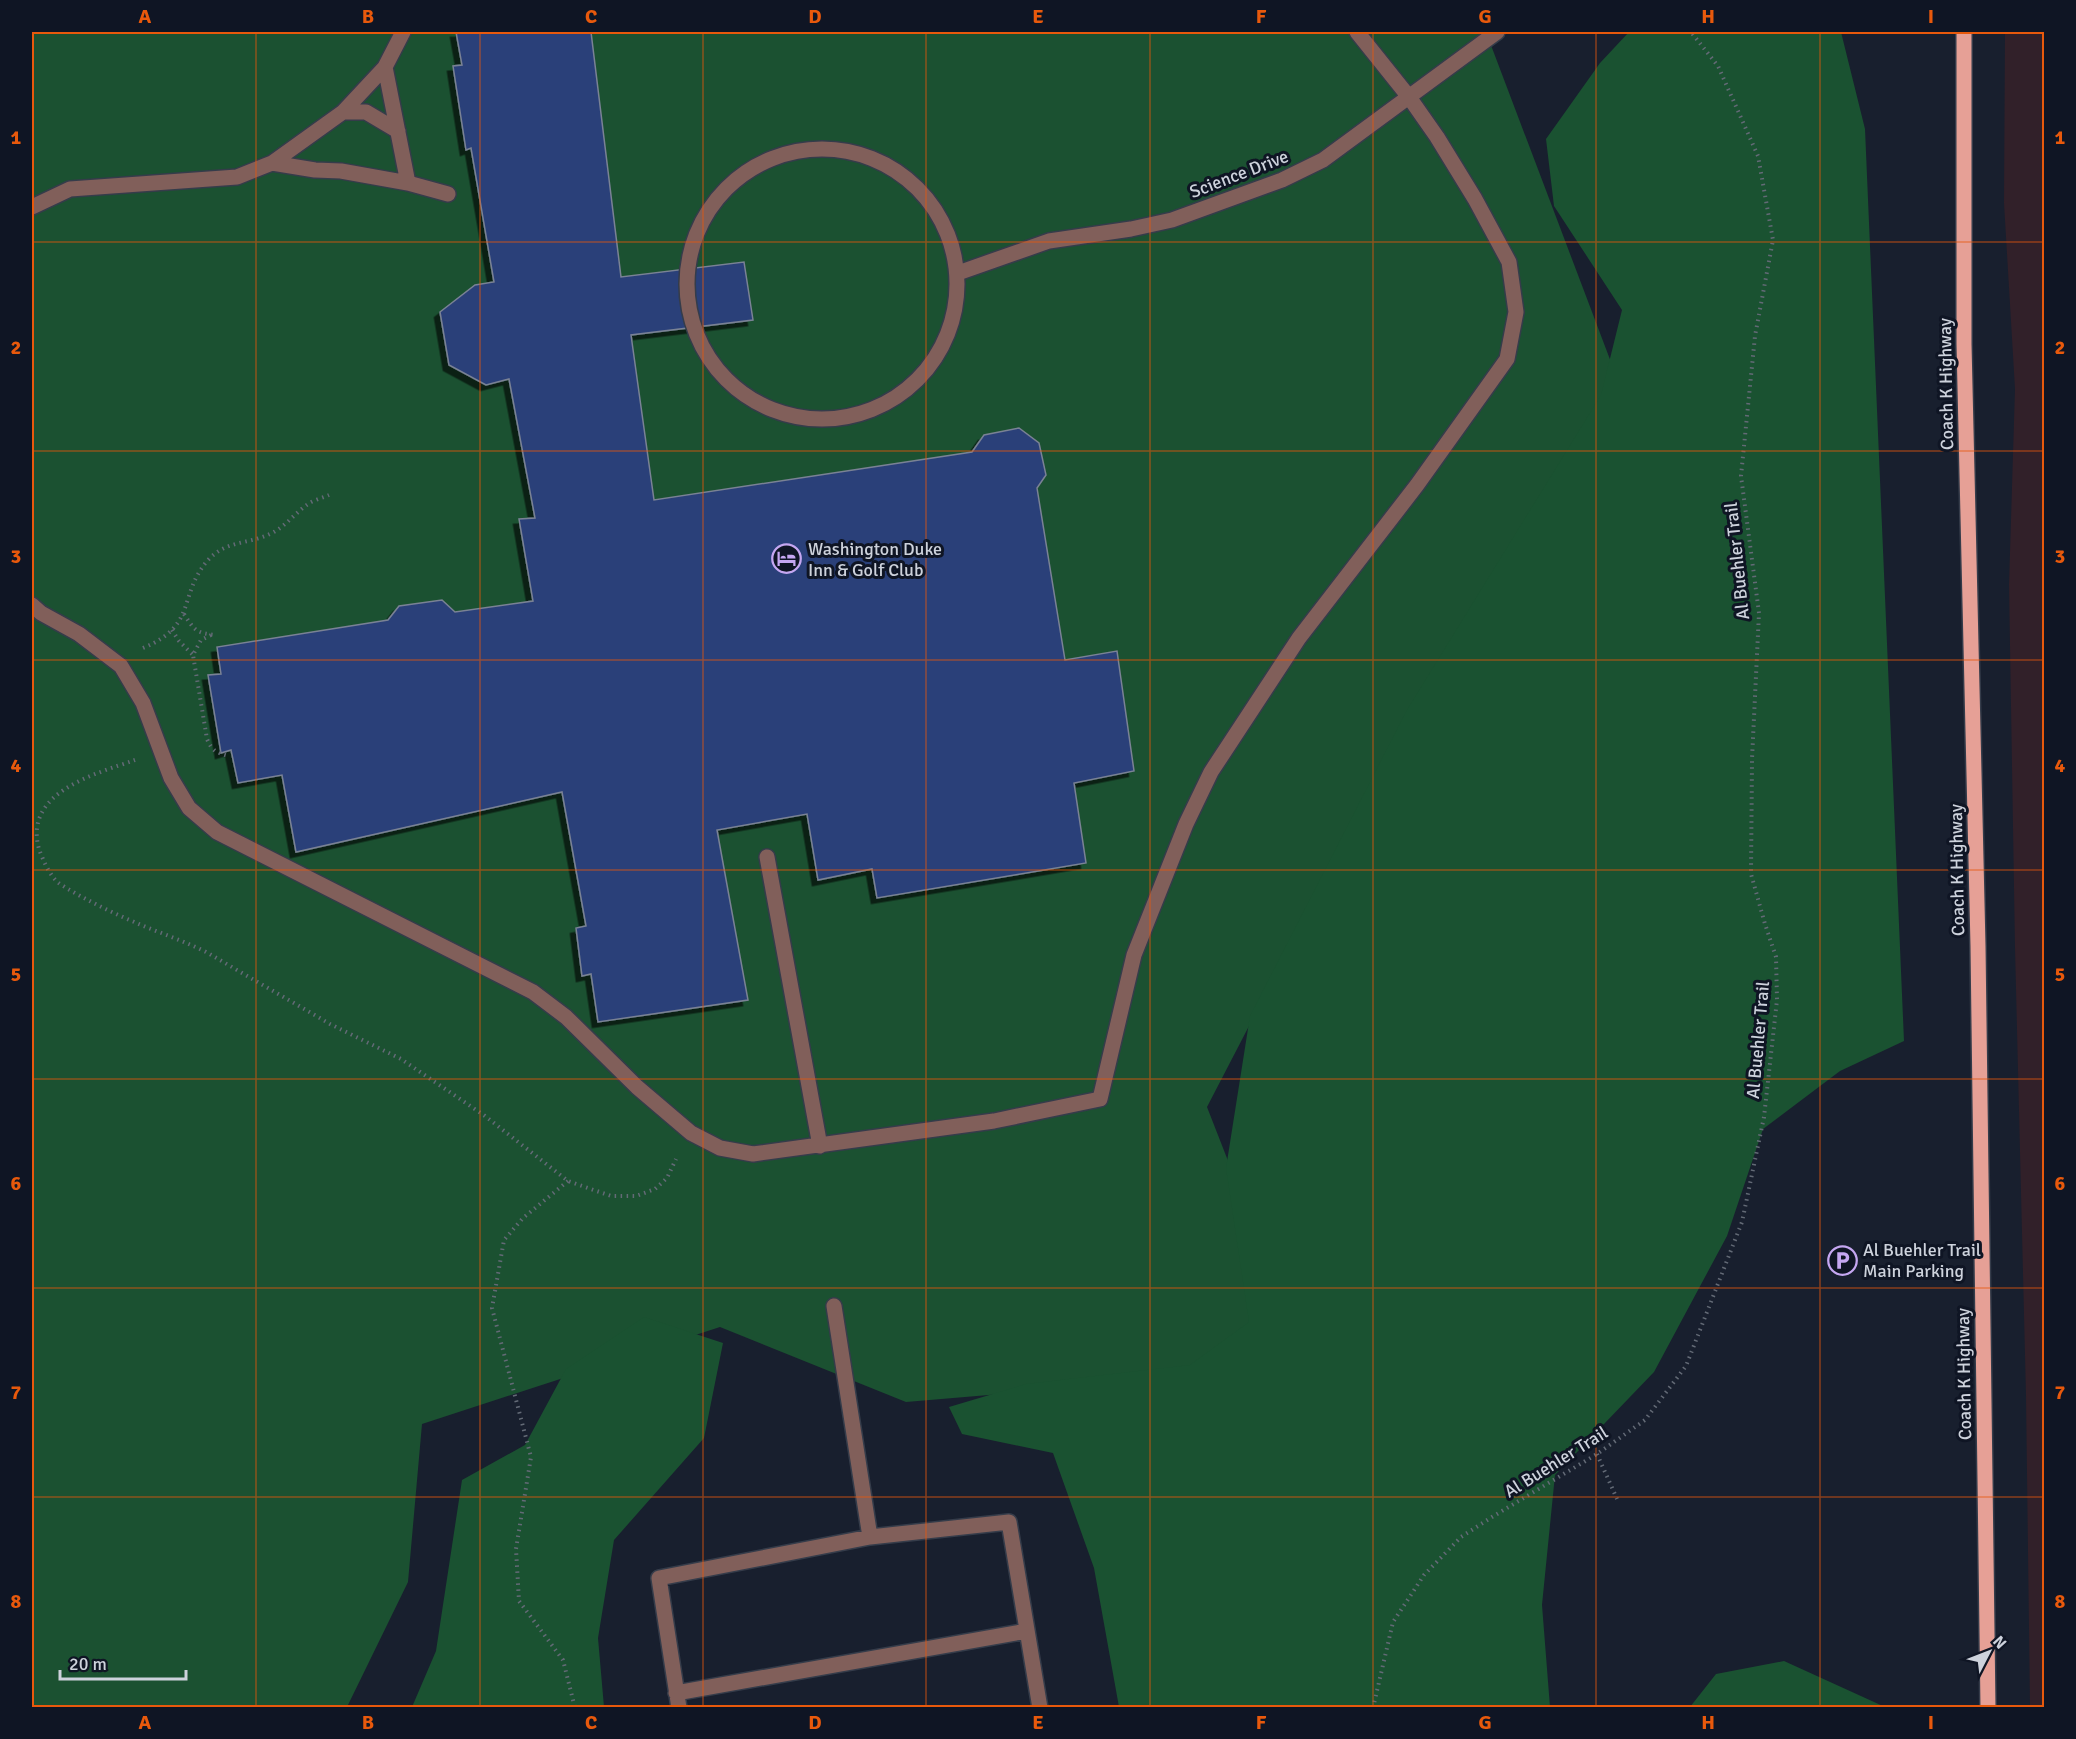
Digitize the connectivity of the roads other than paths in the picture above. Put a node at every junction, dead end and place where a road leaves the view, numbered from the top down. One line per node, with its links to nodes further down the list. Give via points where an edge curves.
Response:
1 (403, 32): 5 (lane)
2 (1357, 32): 6 (lane)
3 (1497, 32): 6 (lane, Science Drive)
4 (1964, 32): 22 (main road, Coach K Highway, via 1965,344 1978,934)
5 (385, 67): 7 (lane); 8 (lane)
6 (1409, 97): 13 (lane, Science Drive, via 1323,160 1282,180 1172,220 1049,241); 16 (lane, via 1475,199 1509,262 1516,312 1507,359 1417,485 1299,638 1211,772 1134,955 1100,1099 994,1121)
7 (343, 112): 8 (lane, via 366,112); 9 (lane)
8 (398, 130): 10 (lane)
9 (272, 163): 10 (lane); 12 (lane, via 237,177 70,189)
10 (408, 183): 11 (lane)
11 (448, 194)
12 (32, 207)
13 (958, 273): 13 (lane, via 957,307 947,340 929,369 904,393 875,410 842,418 808,419 774,411 744,395 719,371 700,343 690,310 687,277 693,243 707,212 728,185 756,165 787,152 821,148 854,152 886,164 914,184 936,210 951,240)
14 (32, 605): 16 (lane, via 121,666 143,703 171,778 189,808 217,832 532,992 566,1017 637,1087 691,1133 720,1148 753,1154)
15 (768, 857): 16 (lane)
16 (820, 1146)
17 (834, 1306): 18 (lane)
18 (870, 1537): 19 (lane, via 1009,1522); 20 (lane, via 659,1578)
19 (1027, 1631): 20 (lane); 21 (lane)
20 (677, 1700)
21 (1040, 1707)
22 (1988, 1707)

